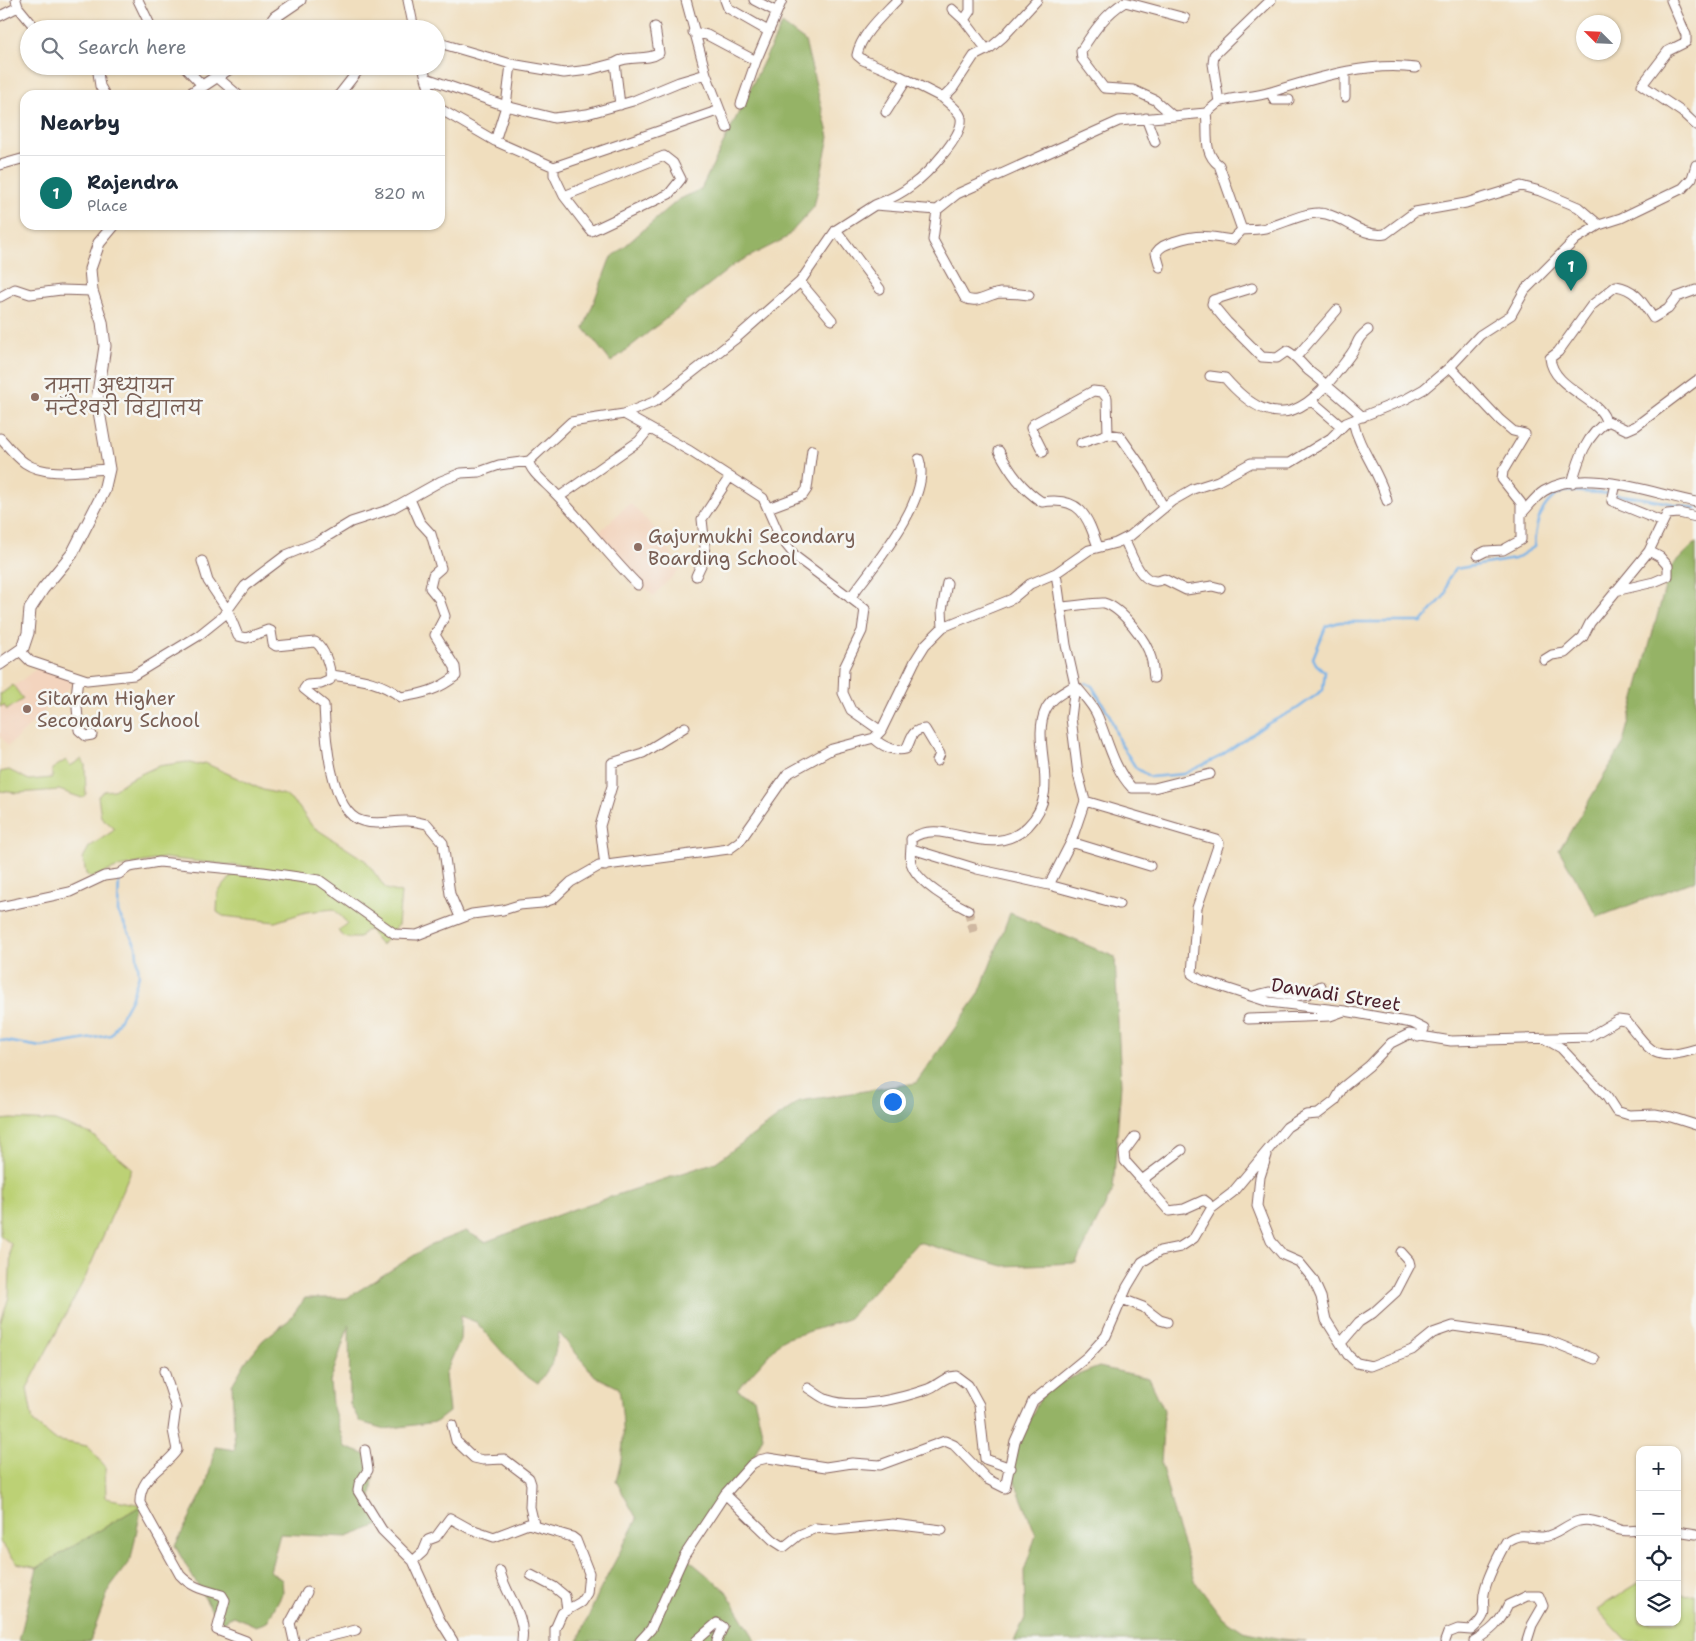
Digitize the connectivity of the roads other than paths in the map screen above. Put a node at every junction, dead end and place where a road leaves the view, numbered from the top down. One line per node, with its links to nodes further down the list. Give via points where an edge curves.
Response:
1 (138, 0): 19 (street)
2 (300, 0): 20 (main road)
3 (408, 0): 21 (street)
4 (686, 0): 25 (street)
5 (725, 0): 24 (street, via 728,8)
6 (754, 0): 15 (street)
7 (782, 0): 15 (street)
8 (898, 0): 41 (street, via 878,19 858,48 857,55)
9 (970, 0): 22 (street, via 970,11)
10 (1037, 0): 27 (street)
11 (1271, 0): 52 (street, via 1214,55)
12 (1671, 0): 62 (street, via 1686,42 1668,51 1642,85 1682,112)
13 (17, 4): 16 (street); 18 (street)
14 (952, 9): 22 (street)
15 (776, 12): 24 (street)
16 (0, 16)
17 (1185, 18): 60 (street, via 1125,2 1098,25 1081,51 1082,59 1104,88 1133,90 1154,100)
18 (29, 20)
19 (148, 20)
20 (273, 20)
21 (412, 20)
22 (964, 20): 27 (street)
23 (655, 27): 29 (street, via 659,53 652,58 622,58)
24 (768, 31): 28 (street)
25 (692, 32): 28 (street, via 707,35); 33 (street)
26 (445, 45): 30 (street)
27 (987, 50): 50 (street, via 974,56)
28 (756, 61): 53 (street)
29 (615, 63): 30 (street, via 564,73); 54 (street)
30 (511, 64): 55 (street)
31 (1416, 68): 32 (street)
32 (1345, 72): 48 (street, via 1313,78); 49 (street)
33 (706, 74): 54 (street); 56 (street)
34 (98, 75): 43 (street)
35 (193, 75): 42 (street)
36 (220, 75): 39 (main road)
37 (355, 75): 46 (street)
38 (425, 75): 40 (street)
39 (217, 77): 42 (main road); 45 (street)
40 (426, 78): 47 (street); 55 (street)
41 (907, 79): 50 (street); 57 (street)
42 (203, 86): 44 (main road)
43 (102, 90)
44 (197, 90)
45 (232, 90)
46 (343, 90)
47 (430, 90)
48 (1271, 92): 51 (street, via 1274,100); 52 (street)
49 (1345, 97)
50 (943, 98): 71 (street, via 960,115 954,138 925,175 894,197)
51 (1288, 100)
52 (1219, 102): 59 (street)
53 (741, 104)
54 (620, 105): 55 (street, via 554,118)
55 (506, 106): 64 (street)
56 (720, 110): 63 (street); 69 (street)
57 (886, 112)
58 (445, 113): 64 (street)
59 (1206, 113): 60 (street); 76 (street, via 1210,159 1219,165)
60 (1172, 115): 61 (street)
61 (1146, 118): 65 (street); 72 (street, via 1119,121 957,194)
62 (1696, 126)
63 (728, 128)
64 (495, 142): 69 (street)
65 (1155, 142)
66 (20, 159): 67 (street)
67 (0, 165)
68 (1696, 165): 73 (street, via 1692,178 1683,188 1622,218)
69 (554, 167): 70 (street, via 554,175)
70 (564, 196): 70 (street, via 664,156 673,163 682,179 669,194 591,231)
71 (875, 205): 72 (street); 75 (street)
72 (937, 210): 83 (street, via 933,240 965,298 985,299 998,293)
73 (1599, 225): 76 (street, via 1578,207 1540,190 1521,186 1466,203 1415,212 1380,235 1369,234 1333,216 1319,213 1263,229); 89 (street, via 1565,249 1525,290 1511,315 1480,335)
74 (110, 230): 82 (main road, via 99,244 90,269)
75 (836, 230): 78 (street); 80 (street)
76 (1242, 230): 77 (street, via 1232,240 1202,235 1164,245 1156,253)
77 (1160, 267)
78 (800, 282): 86 (street); 94 (street, via 681,383 656,401)
79 (1252, 288): 88 (street, via 1212,300 1212,304 1262,357 1277,358 1287,351)
80 (880, 289)
81 (1696, 290): 97 (street, via 1677,297 1668,309 1653,318 1639,296 1616,286 1592,305 1558,352 1550,358 1550,364 1559,377 1571,390 1601,410)
82 (92, 291): 84 (street, via 30,294 15,289); 108 (main road, via 102,322 105,346 98,400)
83 (1029, 295)
84 (0, 297)
85 (1336, 310): 88 (street)
86 (832, 320)
87 (1368, 330): 92 (street, via 1358,338 1353,352)
88 (1296, 356): 92 (street)
89 (1450, 367): 95 (street, via 1414,395); 118 (street, via 1500,420 1525,434 1503,471 1502,479 1521,503)
90 (1210, 376): 93 (street, via 1224,378 1240,396 1257,407 1288,413)
91 (1696, 381): 97 (street, via 1636,426 1627,430)
92 (1326, 383): 93 (street); 95 (street)
93 (1306, 403): 98 (street, via 1313,402)
94 (624, 414): 99 (street); 107 (street, via 571,422)
95 (1363, 417): 96 (street)
96 (1353, 420): 98 (street); 114 (street, via 1365,456 1380,479)
97 (1606, 423): 110 (street, via 1588,441 1578,459)
98 (1342, 427): 117 (street, via 1331,438 1290,463 1251,462 1218,482 1193,489)
99 (649, 429): 109 (street, via 690,451); 112 (street, via 639,441)
100 (1108, 434): 102 (street); 105 (street, via 1107,398 1102,392 1092,391 1033,424 1031,428); 117 (street, via 1120,436 1124,441)
101 (0, 438): 108 (street, via 22,461 36,468 50,471)
102 (1080, 443)
103 (812, 450): 116 (street, via 807,488 803,495)
104 (999, 451): 122 (street, via 1009,470 1031,495 1042,502 1061,499 1079,509)
105 (1043, 452)
106 (919, 459): 132 (street, via 917,498 900,529)
107 (529, 461): 112 (street); 113 (street, via 461,473)
108 (109, 469): 136 (main road, via 101,498 72,554 30,609 28,633)
109 (728, 478): 116 (street, via 763,498); 127 (street, via 702,519 705,546)
110 (1572, 483): 111 (street); 118 (street, via 1544,492)
111 (1616, 484): 115 (street); 120 (street, via 1612,501)
112 (559, 497): 129 (street)
113 (410, 499): 134 (street, via 373,516 350,522 318,542 280,558 238,593); 139 (street, via 420,522 431,534 441,568 433,575 430,588 439,599 445,616 436,634 456,667 456,676 426,694 401,697 387,686)
114 (1388, 501)
115 (1696, 502)
116 (768, 508): 132 (street, via 780,537 796,557)
117 (1164, 508): 121 (street)
118 (1522, 513): 124 (street, via 1521,540 1503,550)
119 (1696, 517): 120 (street, via 1668,514)
120 (1663, 522): 123 (street)
121 (1124, 539): 122 (street); 130 (street, via 1133,561 1149,580 1157,582 1164,579 1186,590)
122 (1098, 547): 126 (street)
123 (1649, 551): 131 (street); 131 (street, via 1668,566 1668,576)
124 (1478, 555)
125 (202, 561): 134 (street, via 208,581)
126 (1056, 573): 133 (street); 135 (street, via 1030,584 1012,599)
127 (696, 576)
128 (947, 583): 135 (street, via 942,610)
129 (638, 585)
130 (1220, 588)
131 (1615, 591): 137 (street, via 1582,637 1565,653)
132 (850, 598): 144 (street, via 865,609 862,631 844,668 843,693 851,710)
133 (1061, 607): 140 (street, via 1103,603 1117,611 1140,635 1151,657); 142 (street)
134 (228, 611): 139 (street, via 238,636 242,638 268,630 276,646 318,642); 141 (street, via 198,636 134,675 99,681)
135 (943, 628): 144 (street, via 925,645 915,661)
136 (20, 650): 138 (main road); 141 (street, via 30,661)
137 (1544, 660)
138 (0, 664)
139 (331, 675): 158 (street, via 330,680 307,685 304,689 324,705 326,745 342,804 360,821 386,824 407,820 427,824 443,843 450,894)
140 (1154, 678)
141 (78, 679): 145 (street, via 79,730 86,736)
142 (1075, 686): 148 (street, via 1098,715 1110,749 1132,788 1154,788); 149 (street, via 1071,718); 151 (street, via 1056,697 1046,709 1042,723 1046,787 1042,804 1029,825 1011,839 1000,841 964,838 945,832 920,832 911,839)
143 (685, 727): 152 (street, via 643,753 612,763 612,786 600,826)
144 (881, 731): 146 (street)
145 (92, 735)
146 (874, 738): 147 (street, via 898,751 906,749 912,734 925,729 940,754); 152 (street, via 832,749 788,774 740,841 729,850)
147 (936, 761)
148 (1210, 774)
149 (1085, 801): 150 (street); 160 (street, Dawadi Street, via 1219,842 1197,908 1192,974 1201,980)
150 (1071, 842): 153 (street); 154 (street)
151 (912, 849): 154 (street, via 977,869); 157 (street, via 910,856 916,873 937,892)
152 (605, 866): 158 (street, via 598,866 571,882 553,899 542,903)
153 (1150, 866)
154 (1049, 884): 155 (street)
155 (1119, 904)
156 (0, 907): 158 (street, via 70,892 104,876 119,874 129,867 159,862 319,880 395,934 417,935)
157 (968, 910)
158 (460, 917)
159 (1322, 986): 160 (street, via 1296,996 1269,992)
160 (1253, 996): 161 (street, Dawadi Street, via 1269,1002)
161 (1346, 1011): 162 (street, via 1330,1016); 163 (street, Dawadi Street, via 1412,1023 1424,1029)
162 (1248, 1019)
163 (1418, 1037): 164 (street, via 1451,1041); 168 (street, via 1409,1034 1390,1042 1329,1105 1318,1114 1306,1115 1287,1128)
164 (1544, 1039): 165 (street, via 1589,1037 1618,1020 1626,1021 1648,1048 1658,1054 1673,1056); 166 (street, via 1561,1048 1616,1110 1629,1115 1655,1114)
165 (1696, 1049)
166 (1696, 1125)
167 (1135, 1137): 170 (street, via 1124,1152 1125,1161)
168 (1270, 1146): 173 (street, via 1232,1193 1210,1208 1194,1238 1142,1262); 175 (street, via 1260,1177 1257,1206 1271,1241 1284,1255 1299,1262 1313,1279 1322,1297 1326,1320)
169 (1182, 1150): 170 (street)
170 (1142, 1180): 171 (street, via 1169,1211 1184,1209 1204,1200)
171 (1208, 1203)
172 (1401, 1252): 175 (street, via 1410,1265 1396,1292 1359,1322)
173 (1122, 1299): 174 (street); 181 (street, via 1106,1336 1088,1356 1033,1401 1015,1441)
174 (1167, 1322)
175 (1342, 1342): 176 (street, via 1348,1355 1357,1363 1371,1366 1412,1350 1433,1333 1453,1326 1545,1339)
176 (1595, 1359)
177 (164, 1371): 194 (street, via 176,1408 173,1430 177,1450 151,1473 140,1495 140,1503 180,1575 201,1590 222,1595 225,1600 217,1630)
178 (808, 1388): 181 (street, via 829,1400 842,1403 874,1401 897,1399 928,1389 949,1376 956,1376 968,1385 979,1405 985,1459)
179 (452, 1424): 183 (street, via 456,1441 474,1458 504,1459 529,1478)
180 (365, 1450): 188 (street, via 368,1470 358,1491 382,1530)
181 (1010, 1468): 182 (street, via 1005,1488 987,1479 954,1445 944,1441 880,1465 826,1467 782,1459 759,1460)
182 (725, 1494): 184 (street, via 784,1547 799,1535 816,1528 836,1530 893,1524); 200 (street, via 684,1556 651,1629)
183 (534, 1524): 188 (street, via 494,1536 450,1518); 192 (street, via 572,1537 584,1559 589,1573 587,1593 580,1602)
184 (942, 1530)
185 (1636, 1530): 203 (street, via 1622,1531 1602,1522 1578,1521 1559,1533 1544,1537 1523,1534 1512,1538 1506,1542 1484,1590 1482,1620 1471,1630 1458,1629 1448,1633)
186 (1681, 1532): 187 (street)
187 (1696, 1534)
188 (413, 1561): 197 (street)
189 (500, 1571): 198 (street, via 503,1585 520,1612)
190 (531, 1575): 192 (street, via 565,1596)
191 (307, 1592): 195 (street, via 290,1623)
192 (566, 1610): 199 (street, via 559,1618)
193 (356, 1630): 196 (street)
194 (246, 1641)
195 (294, 1641)
196 (310, 1641)
197 (453, 1641)
198 (522, 1641)
199 (555, 1641)
200 (640, 1641)
201 (696, 1641): 202 (street, via 717,1624 723,1627)
202 (717, 1641)
203 (1445, 1641)
204 (1474, 1641): 205 (street, via 1501,1621 1508,1605 1527,1596 1538,1596 1543,1606)
205 (1527, 1641)

